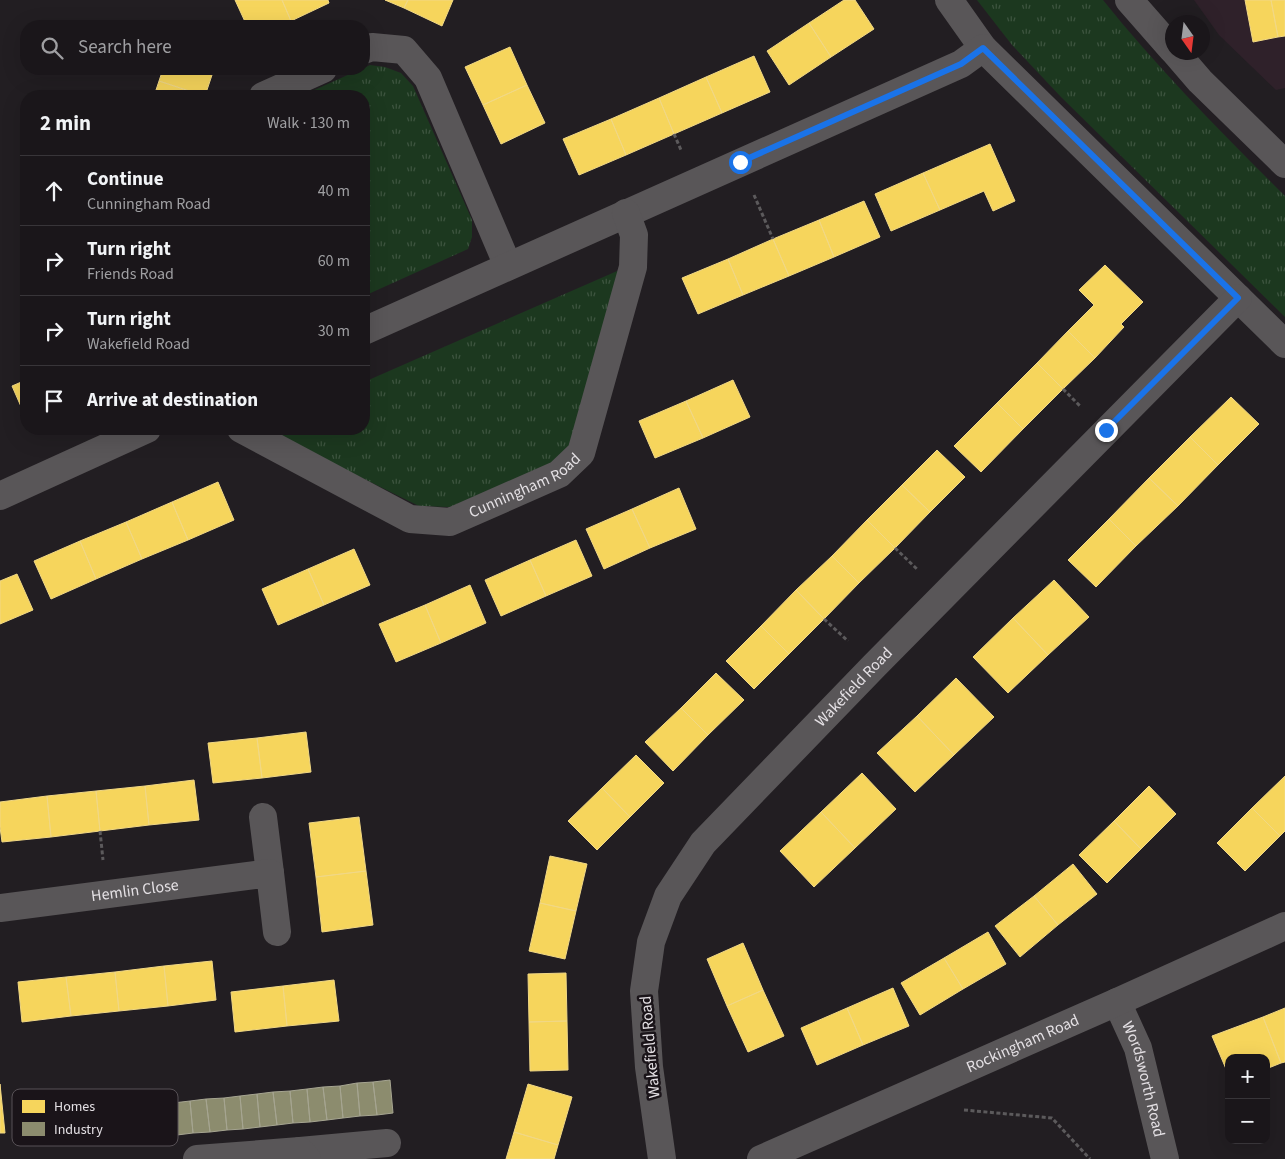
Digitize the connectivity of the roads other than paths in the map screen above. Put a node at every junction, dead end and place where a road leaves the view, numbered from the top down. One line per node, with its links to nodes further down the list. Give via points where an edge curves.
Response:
1 (950, 0): 5 (street)
2 (1129, 0): 3 (street)
3 (1165, 41)
4 (370, 48): 11 (street, via 404,50 428,78)
5 (983, 48): 10 (street, via 961,64); 12 (street)
6 (1182, 60): 9 (street)
7 (310, 75): 8 (street)
8 (276, 90)
9 (1285, 164)
10 (626, 213): 11 (street); 16 (street, Cunningham Road, via 634,235 634,267 581,453 559,474 450,522 410,519)
11 (508, 266): 13 (street)
12 (1238, 298): 14 (street); 27 (street, Wakefield Road, via 703,843 668,896 651,942 644,991)
13 (370, 328)
14 (1285, 344)
15 (134, 435): 17 (street)
16 (252, 435)
17 (0, 496)
18 (263, 817): 19 (street)
19 (270, 873): 20 (street, Hemlin Close); 22 (street)
20 (0, 908)
21 (1285, 926): 23 (street, Rockingham Road)
22 (277, 932)
23 (1117, 1002): 28 (street, Rockingham Road); 29 (street, Wordsworth Road, via 1138,1048)
24 (387, 1143): 25 (street)
25 (304, 1155): 26 (street)
26 (197, 1159)
27 (662, 1159)
28 (761, 1159)
29 (1165, 1159)

